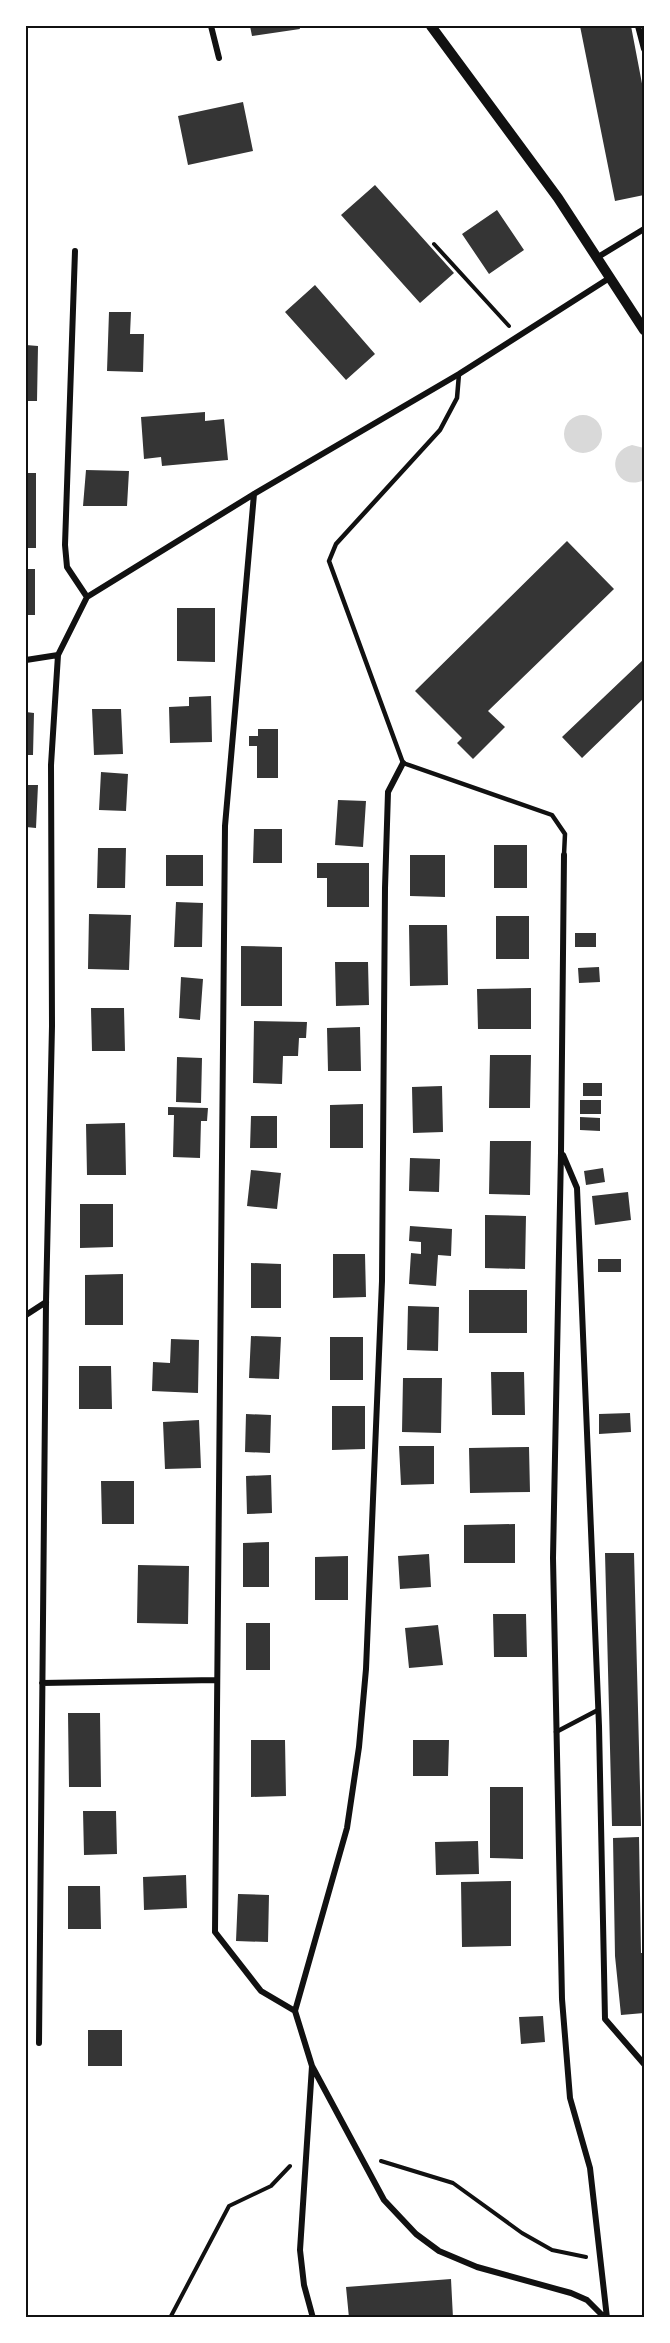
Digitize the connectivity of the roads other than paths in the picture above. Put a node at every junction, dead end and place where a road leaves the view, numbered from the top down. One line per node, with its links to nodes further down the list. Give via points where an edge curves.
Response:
1 (211, 26): 5 (street)
2 (431, 26): 8 (street)
3 (638, 26): 4 (street)
4 (645, 49)
5 (219, 58)
6 (645, 229): 8 (street)
7 (75, 251): 13 (street, via 65,544 67,567)
8 (598, 257): 9 (street)
9 (611, 277): 10 (street); 11 (street)
10 (645, 330)
11 (459, 374): 12 (street); 16 (lane, via 457,398 440,430 336,544 329,561)
12 (254, 494): 13 (street); 21 (street, via 225,826)
13 (87, 597): 14 (street)
14 (58, 655): 15 (street); 19 (street, via 51,765 52,1026)
15 (26, 660)
16 (403, 763): 17 (lane, via 552,815 565,834); 25 (street, via 388,792 382,1281 365,1680 347,1828)
17 (564, 855): 18 (street)
18 (561, 1152): 23 (street, via 577,1188); 24 (street, via 553,1558)
19 (46, 1302): 20 (street); 22 (street)
20 (26, 1315)
21 (216, 1680): 22 (street); 25 (street, via 214,1932 261,1991)
22 (42, 1683): 26 (street)
23 (598, 1710): 24 (lane); 27 (street, via 605,2019)
24 (556, 1732): 30 (street, via 562,1999 570,2098 590,2168)
25 (295, 2011): 28 (street)
26 (39, 2043)
27 (645, 2064)
28 (312, 2067): 29 (street, via 300,2250); 30 (street, via 388,2206 430,2245 477,2267 571,2293)
29 (313, 2318)
30 (606, 2318)

